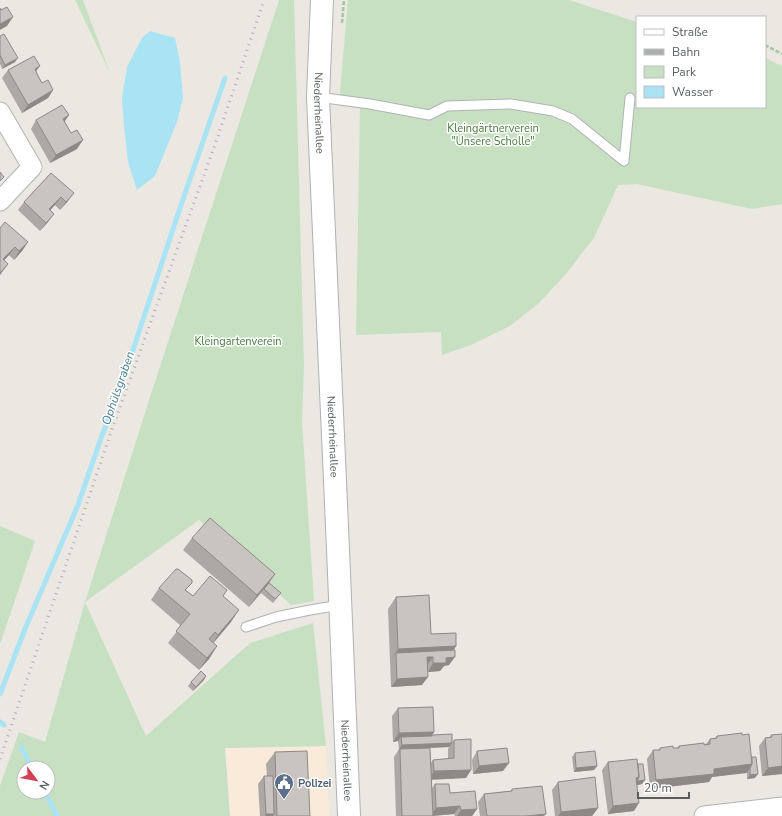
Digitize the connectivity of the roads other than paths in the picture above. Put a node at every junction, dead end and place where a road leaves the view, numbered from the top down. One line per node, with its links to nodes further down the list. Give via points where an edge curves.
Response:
1 (322, 0): 3 (main road, Niederrheinallee)
2 (338, 5): 3 (main road, Niederrheinallee)
3 (320, 57): 4 (main road, Niederrheinallee)
4 (318, 96): 5 (lane, via 429,115 447,106 511,104 552,111 572,119 624,161); 8 (main road, Niederrheinallee)
5 (630, 98)
6 (0, 112): 7 (street, via 32,167)
7 (0, 201)
8 (340, 605): 9 (lane, via 276,617); 11 (main road, Niederrheinallee)
9 (246, 627)
10 (782, 807): 12 (street)
11 (349, 816)
12 (704, 816)

